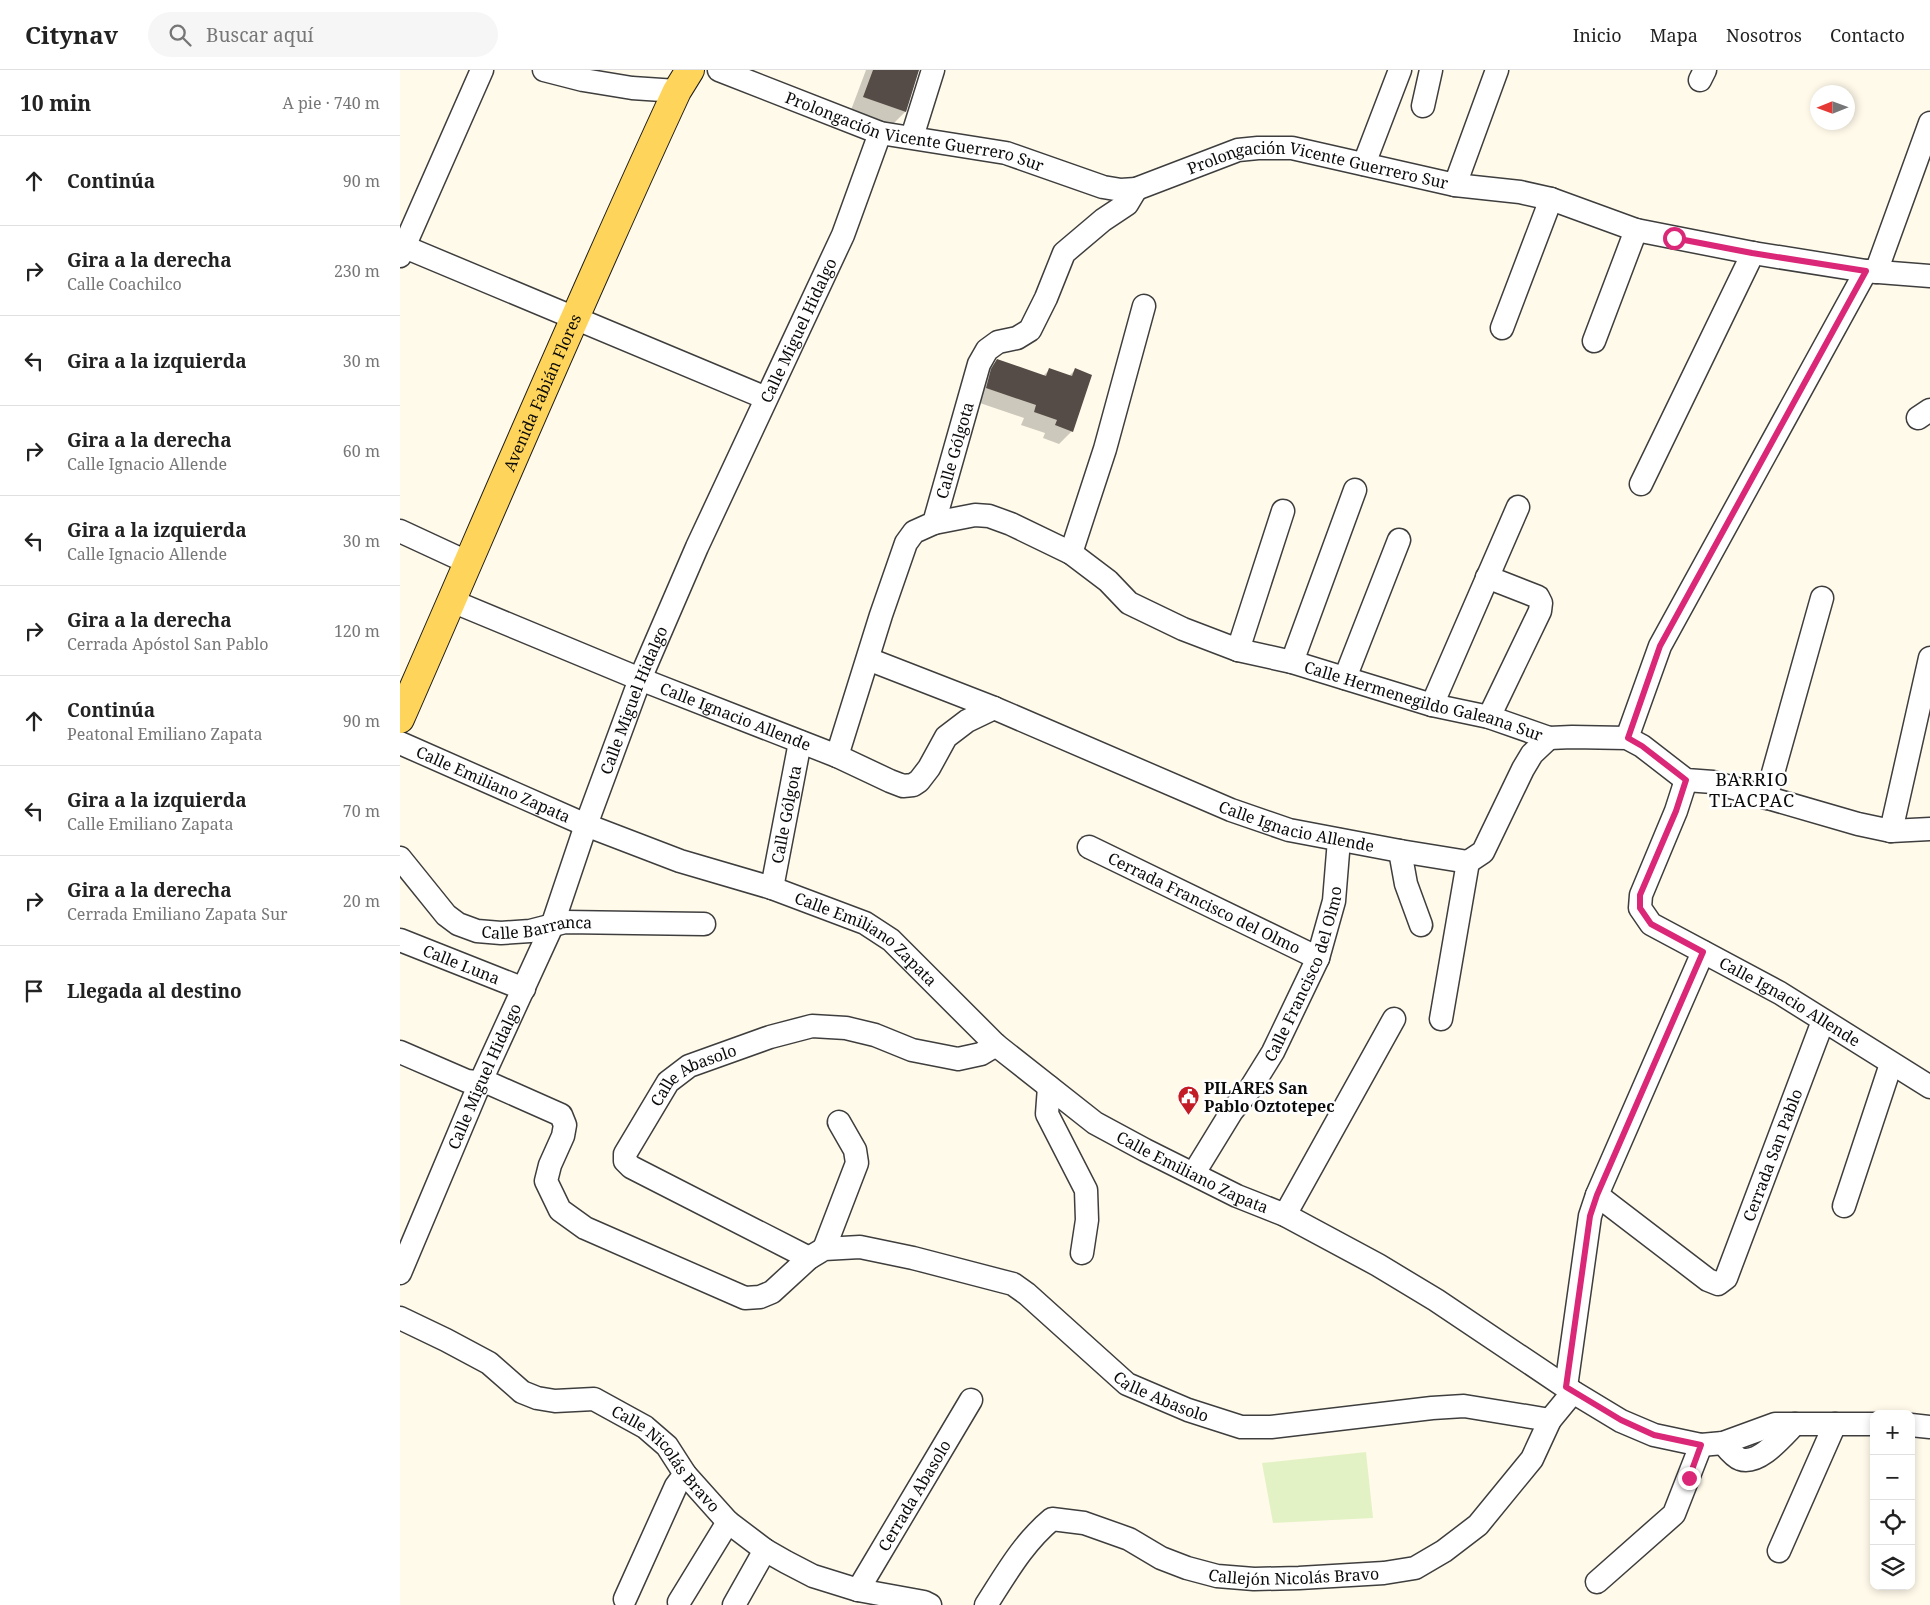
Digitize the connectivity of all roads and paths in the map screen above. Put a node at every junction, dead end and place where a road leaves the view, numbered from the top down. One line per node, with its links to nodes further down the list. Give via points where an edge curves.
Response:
1 (482, 70): 18 (street)
2 (544, 70): 8 (street, via 632,88)
3 (719, 70): 11 (street, Prolongación Vicente Guerrero Sur)
4 (934, 70): 12 (street)
5 (1400, 70): 13 (street)
6 (1431, 70): 9 (street)
7 (1497, 70): 14 (street)
8 (683, 80): 23 (main road, Avenida Fabián Flores, via 612,230)
9 (1423, 106)
10 (1930, 123): 20 (street)
11 (880, 134): 12 (street, Prolongación Vicente Guerrero Sur); 26 (street, Calle Miguel Hidalgo, via 843,235)
12 (912, 138): 15 (street, Prolongación Vicente Guerrero Sur, via 1006,153 1103,187)
13 (1364, 164): 14 (street, Prolongación Vicente Guerrero Sur); 15 (street, Prolongación Vicente Guerrero Sur, via 1292,148 1238,150)
14 (1454, 185): 16 (street, Prolongación Vicente Guerrero Sur, via 1520,192)
15 (1136, 189): 31 (street, Calle Gólgota, via 1127,204 1064,253 1030,330 1017,338 998,342 983,357)
16 (1551, 200): 17 (street, Prolongación Vicente Guerrero Sur); 24 (street)
17 (1636, 230): 19 (street, Prolongación Vicente Guerrero Sur); 25 (street)
18 (402, 249): 23 (street)
19 (1752, 253): 20 (street, Prolongación Vicente Guerrero Sur); 27 (street)
20 (1871, 272): 21 (street, Prolongación Vicente Guerrero Sur); 50 (street, via 1660,646)
21 (1930, 276)
22 (1144, 306): 34 (street, via 1105,449)
23 (575, 318): 26 (street); 35 (main road, Avenida Fabián Flores)
24 (1502, 328)
25 (1594, 341)
26 (766, 398): 44 (street, Calle Miguel Hidalgo)
27 (1642, 484)
28 (1355, 490): 42 (street)
29 (1518, 507): 36 (street)
30 (1283, 511): 39 (street)
31 (934, 523): 34 (street, Calle Hermenegildo Galeana Sur, via 975,515 989,516); 41 (street, via 914,532 906,543)
32 (400, 531): 35 (street)
33 (1399, 540): 43 (street)
34 (1071, 553): 39 (street, Calle Hermenegildo Galeana Sur, via 1129,602 1183,629)
35 (469, 563): 38 (main road, Avenida Fabián Flores)
36 (1487, 577): 45 (street); 47 (street, via 1538,597 1541,603)
37 (1822, 598): 55 (street)
38 (452, 601): 44 (street, Calle Ignacio Allende); 48 (main road, Avenida Fabián Flores)
39 (1238, 650): 42 (street, Calle Hermenegildo Galeana Sur)
40 (1930, 658): 58 (street)
41 (868, 659): 46 (street, Calle Ignacio Allende); 53 (street)
42 (1292, 662): 43 (street, Calle Hermenegildo Galeana Sur)
43 (1345, 678): 45 (street, Calle Hermenegildo Galeana Sur)
44 (640, 679): 51 (street, Calle Ignacio Allende); 56 (street, Calle Miguel Hidalgo)
45 (1432, 705): 47 (street, Calle Hermenegildo Galeana Sur)
46 (994, 708): 53 (street, Calle Ignacio Allende, via 946,737 929,768 912,785 890,782); 59 (street, Calle Ignacio Allende, via 1231,810 1289,830)
47 (1489, 717): 49 (street, Calle Hermenegildo Galeana Sur)
48 (400, 719)
49 (1549, 738): 50 (street, Calle Hermenegildo Galeana Sur); 63 (street, via 1522,769 1483,852)
50 (1628, 738): 54 (street)
51 (800, 742): 53 (street, Calle Ignacio Allende); 64 (street, Calle Gólgota)
52 (400, 743): 56 (street, Calle Emiliano Zapata)
53 (837, 756)
54 (1686, 780): 55 (street, via 1713,782); 69 (street, Calle Ignacio Allende, via 1673,820 1640,895 1640,908 1651,924)
55 (1766, 798): 58 (street)
56 (586, 825): 64 (street, Calle Emiliano Zapata, via 680,861); 67 (street, Calle Miguel Hidalgo)
57 (1930, 830): 58 (street)
58 (1891, 831)
59 (1339, 840): 61 (street, Calle Ignacio Allende); 70 (street, Calle Francisco del Olmo, via 1334,901)
60 (1089, 847): 70 (street, Cerrada Francisco del Olmo)
61 (1400, 852): 63 (street, Calle Ignacio Allende); 66 (street, via 1406,884)
62 (400, 858): 67 (street, Calle Barranca, via 446,915 458,924 477,931 501,933)
63 (1468, 862): 73 (street)
64 (772, 888): 75 (street, Calle Emiliano Zapata, via 865,923 891,940)
65 (704, 924): 67 (street, Calle Barranca, via 565,922)
66 (1420, 925)
67 (552, 926): 71 (street, Calle Miguel Hidalgo)
68 (400, 940): 71 (street, Calle Luna)
69 (1703, 952): 74 (street, Calle Ignacio Allende, via 1780,993); 83 (street)
70 (1318, 958): 82 (street, Calle Francisco del Olmo, via 1273,1052)
71 (524, 989): 78 (street, Calle Miguel Hidalgo)
72 (1394, 1019): 85 (street, Calle Emiliano Zapata)
73 (1441, 1019)
74 (1824, 1021): 77 (street, Calle Ignacio Allende); 83 (street, Cerrada San Pablo, via 1726,1278 1718,1284 1708,1280)
75 (996, 1045): 79 (street, Calle Emiliano Zapata); 87 (street, Calle Abasolo, via 981,1054 958,1059 912,1050 875,1035 846,1028 812,1026 770,1037 689,1066 668,1082 625,1154 625,1161 631,1167)
76 (400, 1052): 78 (street)
77 (1891, 1064): 80 (street, Calle Ignacio Allende); 84 (street)
78 (480, 1083): 87 (street, via 491,1084 561,1115 565,1125 563,1136 546,1182 560,1210 585,1228 745,1298 772,1292); 88 (street, Calle Miguel Hidalgo)
79 (1049, 1087): 82 (street, Calle Emiliano Zapata, via 1095,1123); 86 (street, via 1048,1114 1086,1190 1087,1220)
80 (1930, 1087)
81 (839, 1122): 87 (street, via 857,1163)
82 (1194, 1173): 85 (street, Calle Emiliano Zapata, via 1237,1196)
83 (1597, 1195): 90 (street, via 1590,1216)
84 (1844, 1206)
85 (1285, 1215): 90 (street, Calle Emiliano Zapata, via 1436,1300)
86 (1082, 1253)
87 (816, 1254): 92 (street, Calle Abasolo, via 869,1249 1013,1284 1127,1384 1188,1410 1241,1427 1270,1427 1464,1406)
88 (400, 1273)
89 (400, 1318): 98 (street, Calle Nicolás Bravo, via 489,1363 522,1392 555,1401 594,1399 614,1409 645,1427 667,1446)
90 (1569, 1389): 92 (street, Callejón Nicolás Bravo); 97 (street, Calle Emiliano Zapata, via 1621,1420 1654,1435)
91 (971, 1400): 103 (street, Cerrada Abasolo)
92 (1550, 1420): 108 (street, Callejón Nicolás Bravo, via 1532,1458 1478,1525 1444,1551 1414,1568 1299,1578 1217,1576 1161,1558 1129,1539 1084,1523 1052,1519 1021,1551)
93 (1835, 1424): 94 (street); 97 (street, via 1775,1424); 101 (street)
94 (1870, 1424)
95 (1915, 1425): 96 (street)
96 (1930, 1427)
97 (1712, 1444): 102 (street, via 1674,1514)
98 (685, 1474): 99 (street, Calle Nicolás Bravo); 104 (street, via 676,1486)
99 (728, 1522): 100 (street, Calle Nicolás Bravo); 105 (street)
100 (765, 1550): 103 (street, Calle Nicolás Bravo, via 813,1576); 106 (street)
101 (1779, 1551)
102 (1597, 1582)
103 (858, 1590): 107 (street, Calle Nicolás Bravo)
104 (625, 1599)
105 (680, 1602)
106 (734, 1605)
107 (930, 1605)
108 (986, 1605)

